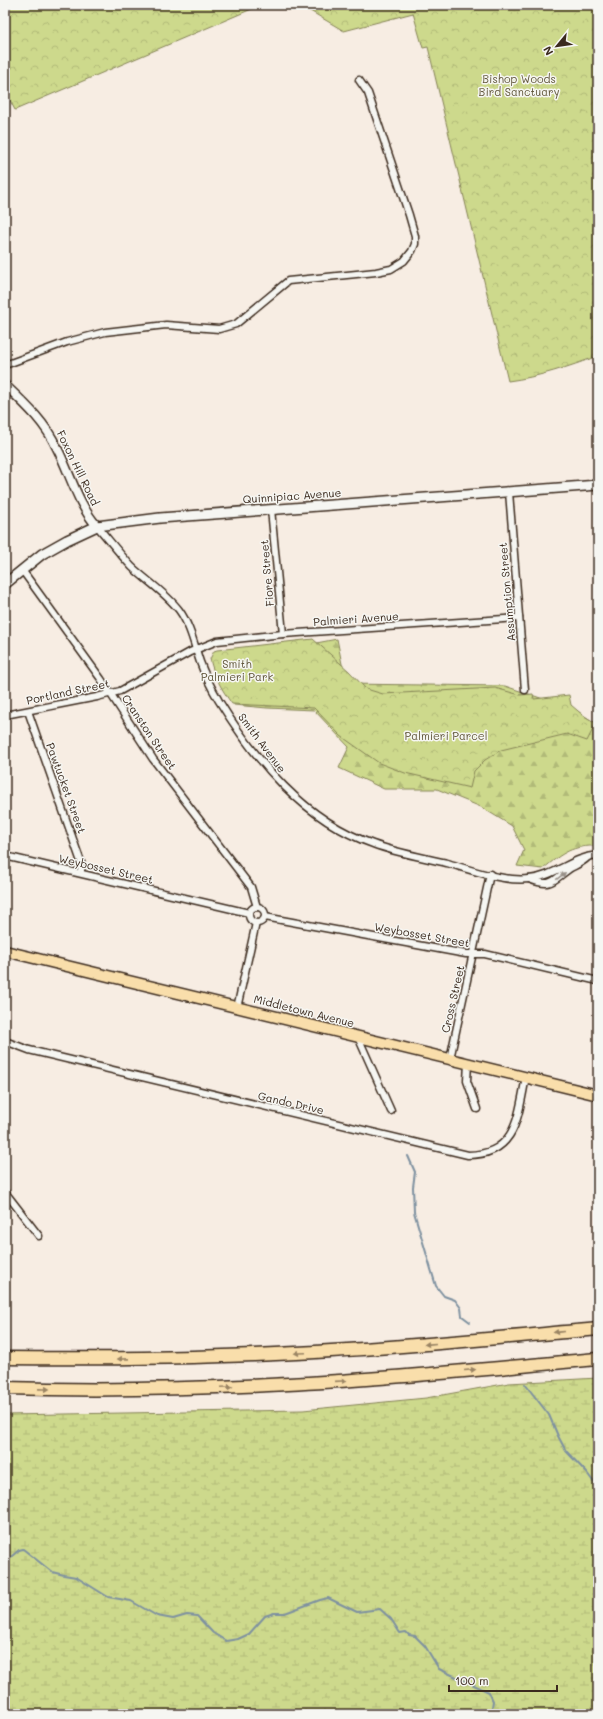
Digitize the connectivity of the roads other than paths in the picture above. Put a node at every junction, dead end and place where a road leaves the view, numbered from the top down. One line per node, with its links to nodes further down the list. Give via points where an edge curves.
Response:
1 (359, 80): 2 (street, via 368,93 415,236 412,252 404,261 391,269 288,281 236,324 219,329 166,325 105,332 67,342)
2 (5, 365)
3 (5, 384): 7 (street, Foxon Hill Road, via 46,428 88,514)
4 (598, 485): 5 (main road, Quinnipiac Avenue)
5 (509, 492): 6 (main road, Quinnipiac Avenue); 10 (street, Assumption Street)
6 (271, 510): 7 (main road, Quinnipiac Avenue); 11 (street, Fiore Street)
7 (97, 526): 8 (main road, Quinnipiac Avenue, via 50,549); 12 (street, Smith Avenue, via 131,565 179,610)
8 (22, 570): 9 (main road, Quinnipiac Avenue); 14 (street, Cranston Street)
9 (5, 584)
10 (519, 618): 11 (street, Palmieri Avenue); 13 (street, Assumption Street)
11 (283, 634): 12 (street, Palmieri Avenue, via 217,641)
12 (197, 648): 14 (street, Portland Street); 21 (street, Smith Avenue, via 208,683 229,717 270,771 305,806 348,834 373,844)
13 (525, 690)
14 (111, 694): 15 (street, Portland Street); 23 (street, Cranston Street, via 153,759 250,887)
15 (28, 711): 16 (street, Portland Street); 20 (street, Pawtucket Street, via 81,862)
16 (5, 715)
17 (598, 855): 19 (street)
18 (5, 856): 20 (street, Weybosset Street)
19 (588, 857): 22 (street); 22 (street, one-way to 19, via 543,884 550,883 582,864)
20 (81, 873): 24 (street, Weybosset Street)
21 (490, 874): 22 (street, Smith Avenue); 28 (street, Cross Street)
22 (529, 879)
23 (257, 907): 24 (street); 25 (street, via 264,909)
24 (250, 913): 26 (street, via 250,918)
25 (265, 916): 26 (street, via 263,921); 28 (street, Weybosset Street)
26 (256, 923): 30 (street)
27 (5, 951): 30 (main road, Middletown Avenue)
28 (473, 955): 29 (street, Weybosset Street, via 485,954); 33 (street, Cross Street)
29 (598, 981)
30 (237, 1008): 31 (main road, Middletown Avenue)
31 (358, 1037): 33 (main road, Middletown Avenue); 38 (street)
32 (5, 1041): 35 (street, Gando Drive, via 29,1050 468,1155 477,1155 496,1148 508,1138 517,1121)
33 (450, 1058): 34 (main road, Middletown Avenue)
34 (468, 1063): 35 (main road, Middletown Avenue); 37 (street, via 467,1080)
35 (526, 1077): 36 (main road, Middletown Avenue)
36 (598, 1095)
37 (477, 1109)
38 (391, 1110)
39 (5, 1192): 40 (street)
40 (39, 1236)
41 (598, 1329): 42 (highway, one-way to 42, via 289,1354 162,1358)
42 (5, 1358)
43 (598, 1359): 44 (highway, one-way to 43, via 145,1389 288,1384)
44 (5, 1388)

